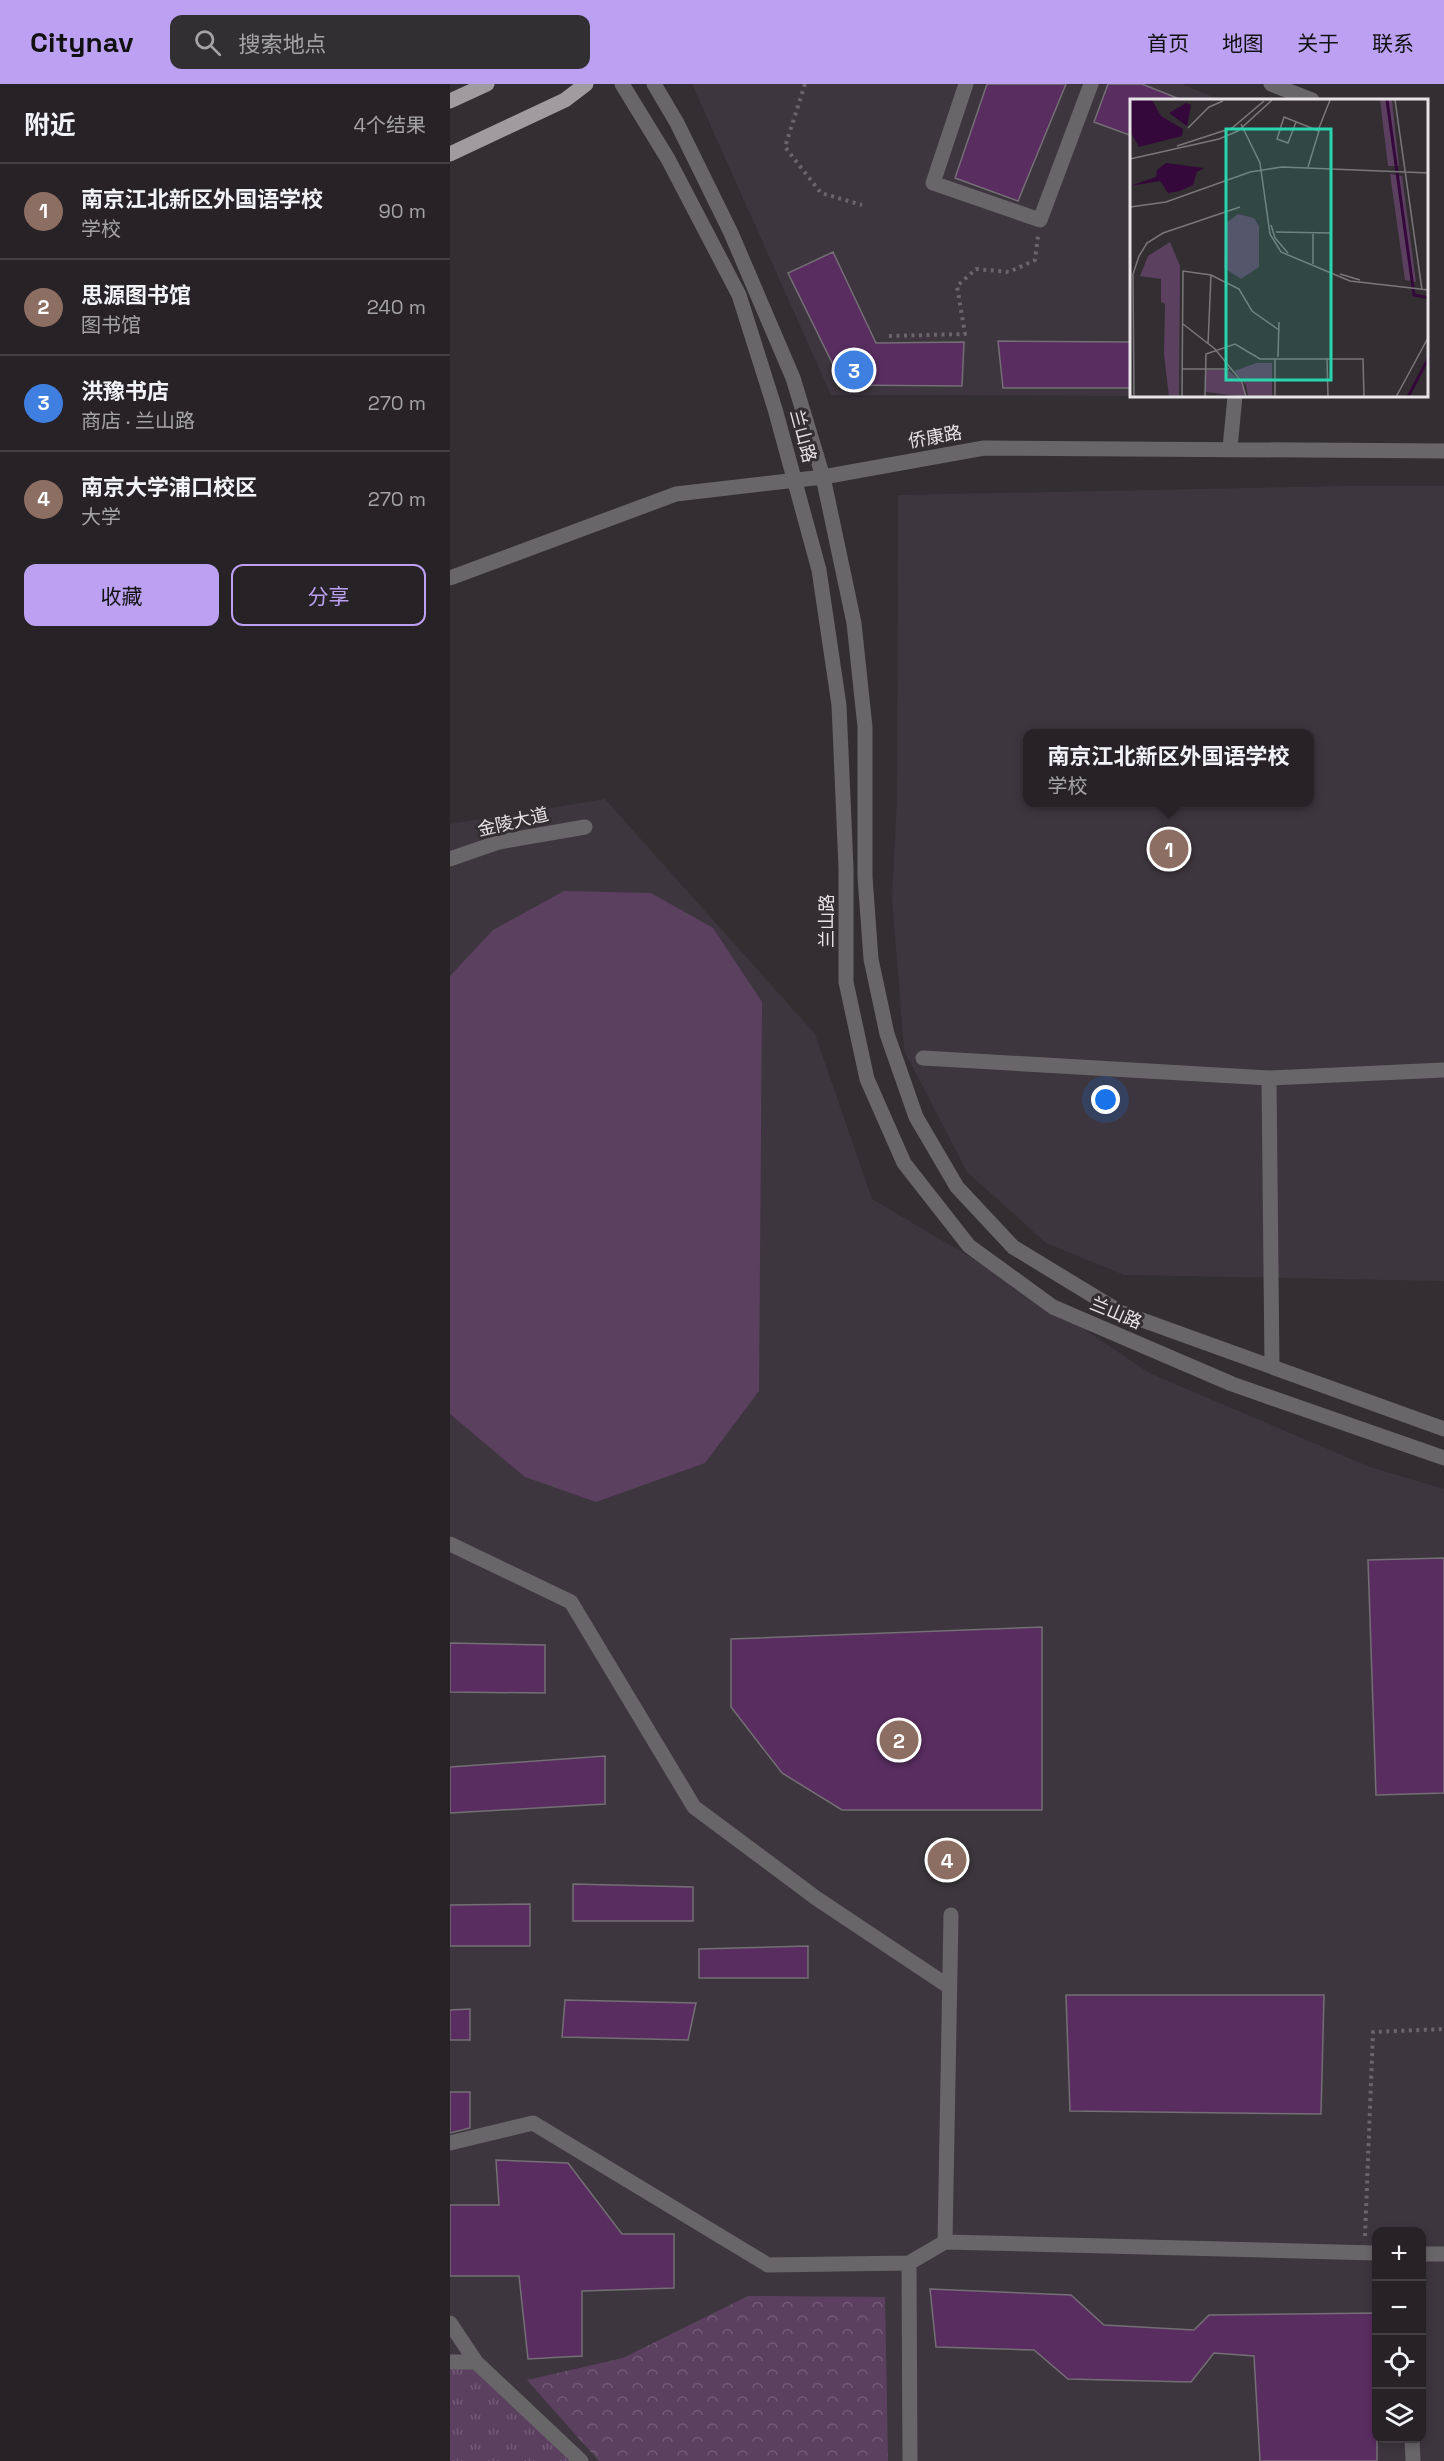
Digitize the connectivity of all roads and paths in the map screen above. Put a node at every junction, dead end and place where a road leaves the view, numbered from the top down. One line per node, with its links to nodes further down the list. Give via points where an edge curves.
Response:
1 (487, 84): 10 (main road)
2 (586, 84): 11 (main road, via 565,100)
3 (622, 84): 19 (street, 兰山路, via 668,159 739,295)
4 (654, 84): 18 (street, 兰山路, via 740,254 793,378)
5 (805, 84): 12 (path, via 785,147 821,193)
6 (966, 84): 13 (street, via 933,183)
7 (1091, 84): 13 (street)
8 (1271, 84): 9 (street)
9 (1309, 99)
10 (450, 101)
11 (450, 154)
12 (862, 205)
13 (1040, 220): 14 (path, via 1035,260 1009,272 976,269 957,286 964,334)
14 (889, 336)
15 (1235, 398): 16 (street)
16 (1230, 448): 17 (street, 侨康路); 18 (street, 侨康路, via 984,448)
17 (1444, 451)
18 (823, 477): 19 (street, 侨康路); 26 (street, 兰山路, via 855,623 865,727 865,877 871,959 887,1034 916,1117 957,1187 1013,1247 1120,1312)
19 (795, 481): 20 (street, 侨康路, via 676,494); 28 (street, 兰山路, via 819,570 839,705 846,982 867,1079 903,1163 969,1246 1053,1308 1232,1384)
20 (450, 578)
21 (585, 827): 22 (street, 金陵大道, via 499,842)
22 (450, 860)
23 (923, 1058): 25 (street)
24 (1444, 1070): 25 (street)
25 (1269, 1078): 26 (street)
26 (1272, 1367): 27 (street, 兰山路)
27 (1444, 1429)
28 (1444, 1458)
29 (450, 1544): 31 (street, via 571,1602 693,1807 816,1898)
30 (951, 1915): 31 (street)
31 (948, 1986): 34 (street)
32 (1444, 2029): 35 (path, via 1373,2032)
33 (450, 2143): 38 (street, via 533,2123 768,2265)
34 (945, 2242): 35 (street); 38 (street)
35 (1371, 2253)
36 (1426, 2254): 37 (street)
37 (1444, 2254)
38 (909, 2263): 44 (street)
39 (450, 2323): 41 (street)
40 (450, 2362): 41 (street)
41 (476, 2362): 43 (street)
42 (1412, 2443): 45 (street)
43 (581, 2461)
44 (910, 2461)
45 (1413, 2461)

